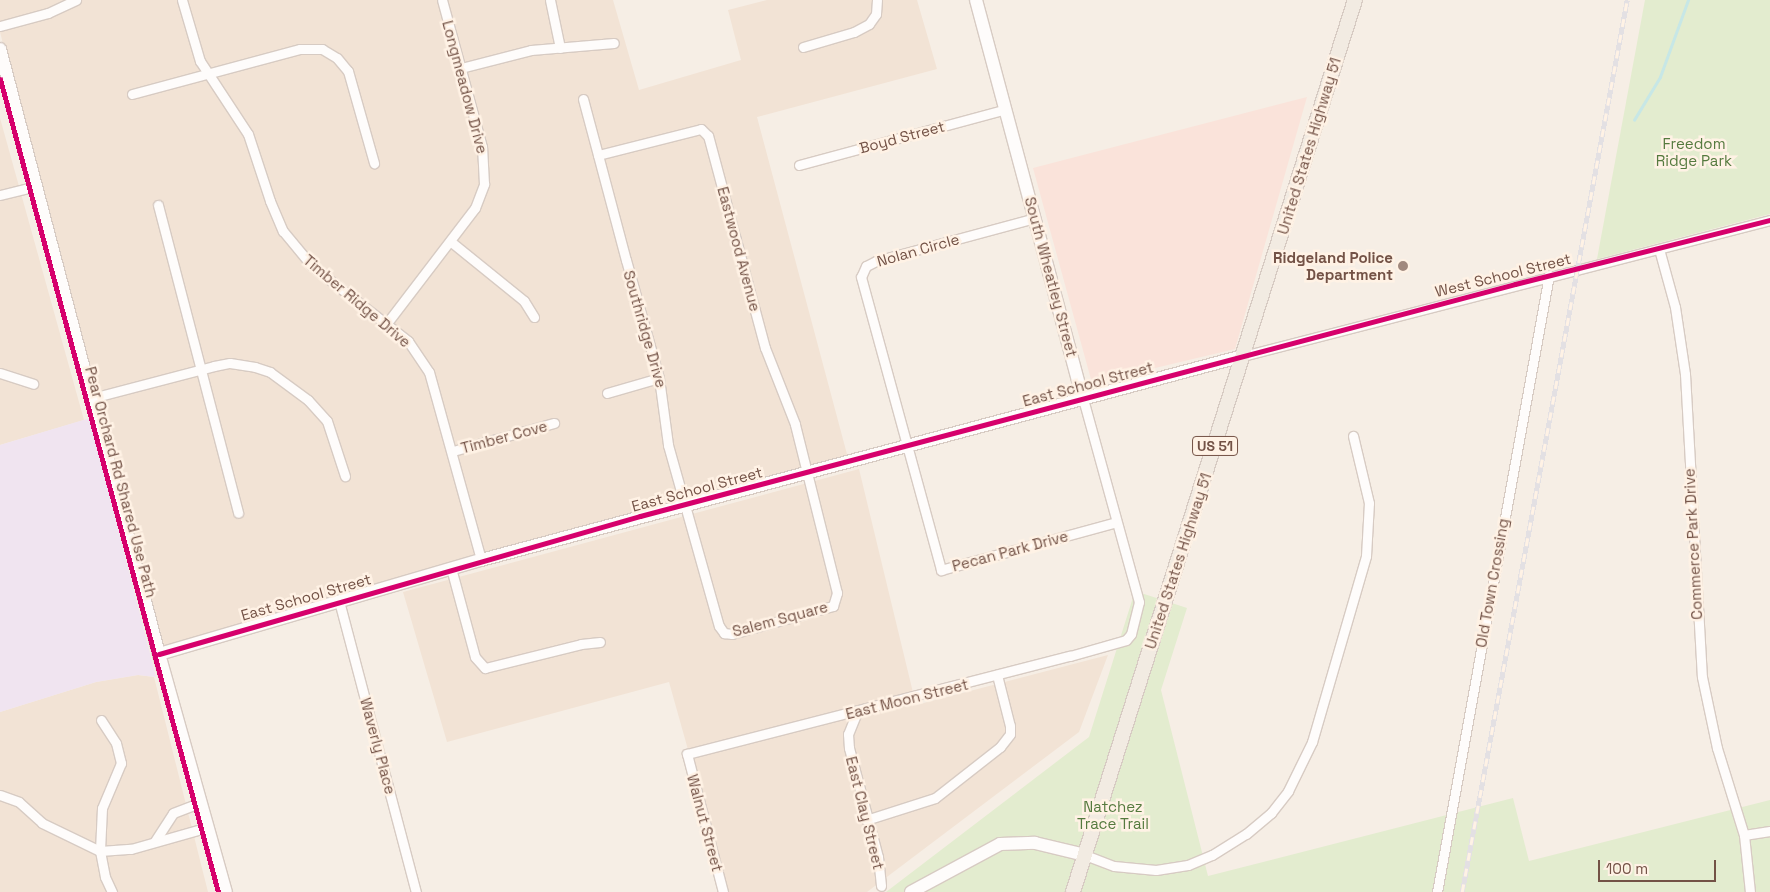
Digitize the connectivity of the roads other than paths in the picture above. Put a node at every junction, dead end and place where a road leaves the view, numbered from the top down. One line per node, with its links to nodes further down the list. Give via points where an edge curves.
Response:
1 (76, 0): 8 (street, via 48,13)
2 (182, 0): 14 (street, Timber Ridge Drive)
3 (442, 0): 13 (street, Longmeadow Drive)
4 (550, 0): 11 (street)
5 (877, 0): 10 (street, via 876,14 869,24 854,32)
6 (976, 0): 17 (street, South Wheatley Street)
7 (1355, 0): 31 (main road, United States Highway 51 / US 51)
8 (0, 26)
9 (614, 43): 11 (street)
10 (803, 47)
11 (560, 48): 13 (street, via 517,52)
12 (0, 49): 21 (street)
13 (461, 68): 26 (street, Longmeadow Drive, via 485,170 481,196)
14 (206, 73): 15 (street); 19 (street, via 300,49 329,53 344,63 352,80); 30 (street, Timber Ridge Drive, via 248,134 275,214 291,241 312,266)
15 (132, 94)
16 (583, 98): 18 (street, Southridge Drive)
17 (1006, 109): 20 (street, Boyd Street); 24 (street, South Wheatley Street)
18 (598, 155): 34 (street, Southridge Drive); 43 (street, Eastwood Avenue, via 701,129 706,131 765,348 794,424)
19 (374, 163)
20 (799, 165)
21 (35, 186): 22 (street); 37 (street)
22 (0, 195)
23 (158, 205): 32 (street)
24 (1035, 218): 38 (street, South Wheatley Street); 41 (street, Nolan Circle, via 866,266 861,277)
25 (1770, 220): 27 (street, West School Street)
26 (450, 241): 29 (street, via 524,301); 30 (street, Longmeadow Drive)
27 (1659, 249): 28 (street, West School Street); 63 (street, Commerce Park Drive, via 1675,307 1685,374 1702,677 1717,748)
28 (1549, 275): 31 (street, West School Street); 74 (street, Old Town Crossing)
29 (534, 317)
30 (387, 323): 42 (street, Timber Ridge Drive, via 408,341 429,372)
31 (1243, 356): 38 (street, East School Street); 66 (main road, United States Highway 51 / US 51)
32 (202, 368): 37 (street); 44 (street, via 230,363 255,366 270,372 308,400 332,432); 46 (street)
33 (0, 373): 35 (street)
34 (659, 378): 36 (street); 45 (street, Southridge Drive, via 668,444)
35 (33, 384)
36 (607, 393)
37 (92, 398): 53 (street)
38 (1083, 399): 41 (street, East School Street); 47 (street, South Wheatley Street)
39 (554, 423): 42 (street, Timber Cove)
40 (1353, 436): 66 (street, via 1369,503 1366,556 1312,742 1288,791 1271,813 1246,834 1188,865 1156,870 1114,866)
41 (908, 446): 43 (street, East School Street); 47 (street, Pecan Park Drive, via 941,570)
42 (453, 451): 48 (street, Timber Ridge Drive)
43 (806, 473): 45 (street, East School Street); 45 (street, Salem Square, via 837,593 836,602 829,607 732,634 719,626)
44 (344, 476)
45 (685, 504): 48 (street, East School Street)
46 (238, 513)
47 (1116, 522): 51 (street, South Wheatley Street, via 1139,602 1139,613)
48 (481, 560): 49 (street, East School Street)
49 (451, 568): 50 (street, East School Street); 52 (street, via 475,657 485,668)
50 (339, 601): 53 (street, East School Street); 70 (street, Waverly Place)
51 (1126, 640): 54 (street, East Moon Street)
52 (600, 642)
53 (159, 654): 59 (street)
54 (997, 675): 55 (street, East Moon Street); 60 (street, via 1010,726 1010,734 1000,747 935,798)
55 (856, 712): 57 (street, East Moon Street); 60 (street, East Clay Street, via 848,734 849,748)
56 (101, 720): 65 (street, via 116,742 121,763 102,808)
57 (687, 754): 71 (street, Walnut Street)
58 (0, 795): 65 (street, via 19,802 42,823)
59 (201, 802): 61 (street); 64 (street, via 173,813)
60 (866, 820): 67 (street, East Clay Street, via 878,857)
61 (208, 827): 64 (street); 69 (street)
62 (1770, 832): 63 (street)
63 (1744, 835): 75 (street, Commerce Park Drive)
64 (155, 841): 65 (street, via 131,849)
65 (100, 851): 68 (street, via 105,877)
66 (1085, 855): 72 (street, via 1035,843 1000,844); 73 (main road, United States Highway 51 / US 51)
67 (881, 886)
68 (112, 892)
69 (226, 892)
70 (416, 892)
71 (723, 892)
72 (911, 892)
73 (1073, 892)
74 (1437, 892)
75 (1750, 892)

